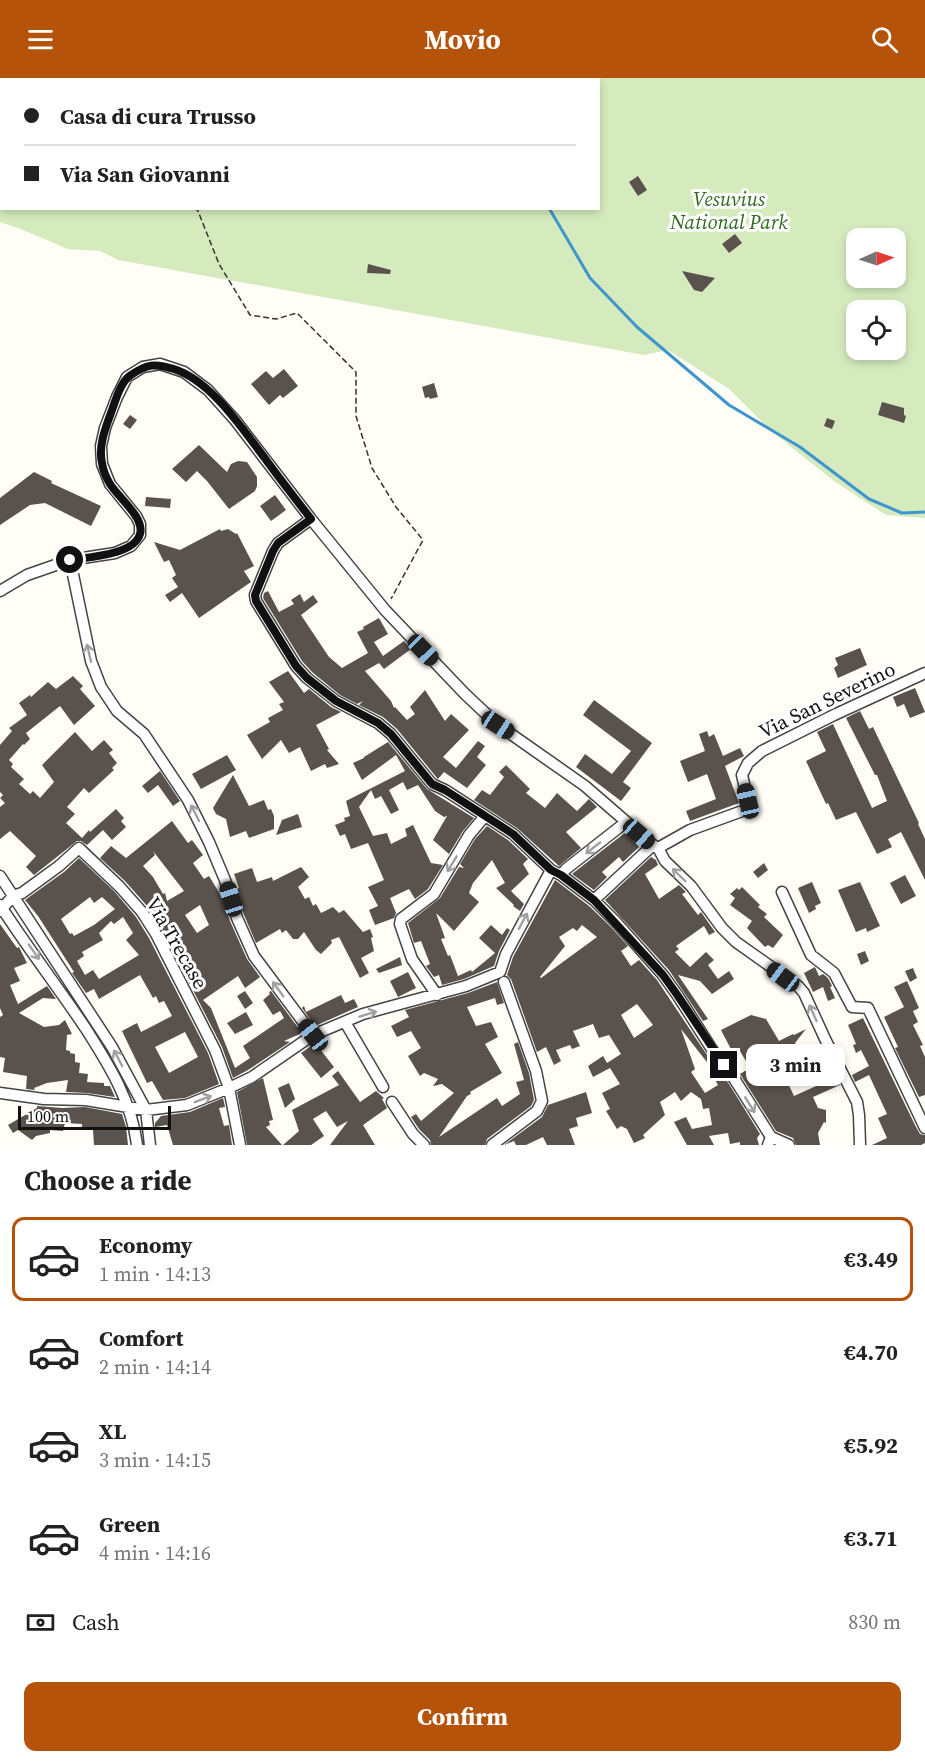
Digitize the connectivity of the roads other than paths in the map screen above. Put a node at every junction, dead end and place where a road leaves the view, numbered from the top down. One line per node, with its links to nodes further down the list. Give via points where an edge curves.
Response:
1 (311, 519): 2 (street, via 208,390 184,372 160,364 127,377 101,446 102,464 110,484 136,516 140,535 131,546 115,553); 5 (street, via 278,543 255,595 256,601 307,678 336,701 378,723 432,784); 6 (street, via 385,610 465,694 498,725 585,786)
2 (70, 560): 3 (street, via 27,575); 17 (street, one-way to 2, via 254,956 225,879 188,800 144,734 117,711 101,687 91,661)
3 (0, 591)
4 (925, 673): 7 (street, Via San Severino, via 762,751 748,763 742,775 748,801 745,810)
5 (485, 816): 8 (street, via 513,834); 15 (street, one-way to 15, via 434,894 401,919 412,959)
6 (626, 822): 7 (street); 8 (street, one-way to 8, via 566,869)
7 (655, 847): 12 (street); 32 (street, one-way to 7, via 857,1102 804,993 736,942)
8 (556, 872): 12 (street); 15 (street, one-way to 8, via 500,972 506,954)
9 (0, 876): 11 (street)
10 (782, 892): 24 (street, via 811,955 834,973 852,1006 868,1008)
11 (13, 896): 13 (street); 19 (street, Via Trecase, via 79,848 90,857 142,912 156,934 215,1050); 23 (street, one-way to 11, via 112,1047)
12 (594, 900): 25 (street, one-way to 25, via 663,975 735,1080)
13 (1, 908): 22 (street, one-way to 22, via 102,1053)
14 (504, 982): 30 (street, via 536,1071 542,1101 537,1111)
15 (437, 995): 16 (street, one-way to 15)
16 (345, 1022): 17 (street); 18 (street)
17 (313, 1035): 19 (street)
18 (382, 1087)
19 (229, 1088): 23 (street, one-way to 19, via 187,1105); 28 (street, Via Trecase)
20 (0, 1093): 22 (street)
21 (392, 1102): 29 (street)
22 (129, 1106): 23 (street); 26 (street)
23 (146, 1110): 27 (street)
24 (925, 1128)
25 (770, 1141): 31 (street)
26 (137, 1145)
27 (150, 1145)
28 (240, 1145)
29 (424, 1145)
30 (492, 1145)
31 (789, 1145)
32 (860, 1145)

